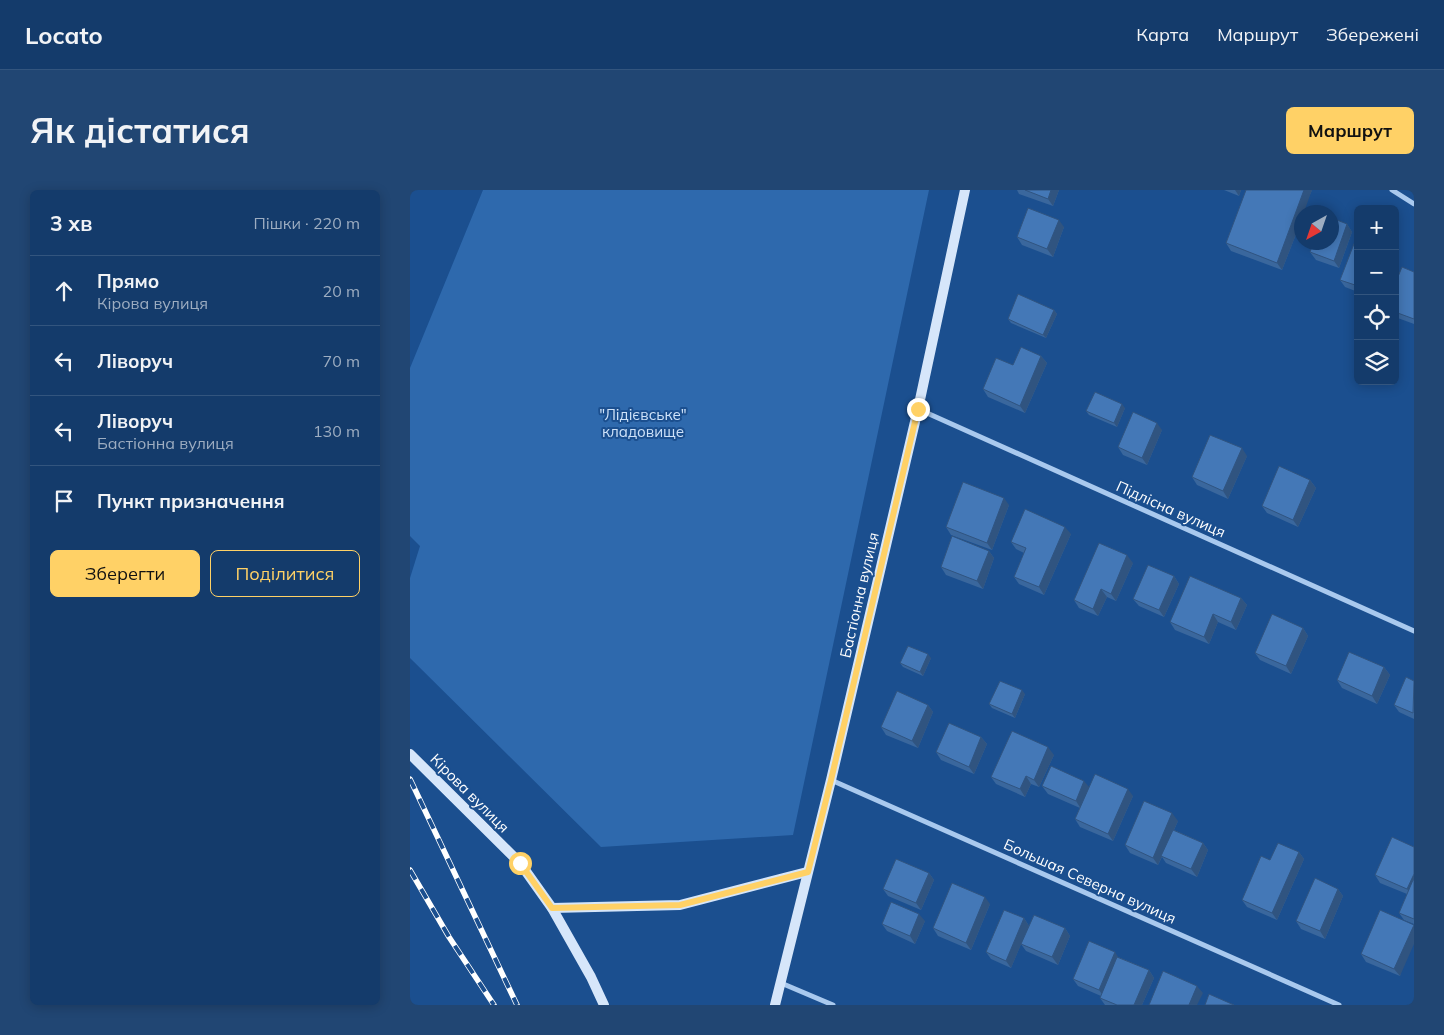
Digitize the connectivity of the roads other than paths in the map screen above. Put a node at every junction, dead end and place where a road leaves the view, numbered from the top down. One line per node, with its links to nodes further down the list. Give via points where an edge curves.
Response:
1 (965, 190): 4 (main road, Бастіонна вулиця)
2 (1392, 190): 3 (street)
3 (1414, 204)
4 (918, 409): 5 (street, Підлісна вулиця); 7 (main road, Бастіонна вулиця)
5 (1414, 631)
6 (410, 754): 9 (main road, Кірова вулиця, via 520,863)
7 (831, 780): 8 (main road, Бастіонна вулиця); 14 (street, Большая Северна вулиця)
8 (808, 872): 9 (main road, via 680,905); 10 (main road, Бастіонна вулиця)
9 (552, 908): 11 (main road, Кірова вулиця)
10 (780, 983): 12 (main road, Бастіонна вулиця); 13 (street)
11 (604, 1005)
12 (775, 1005)
13 (833, 1005)
14 (1339, 1005)

